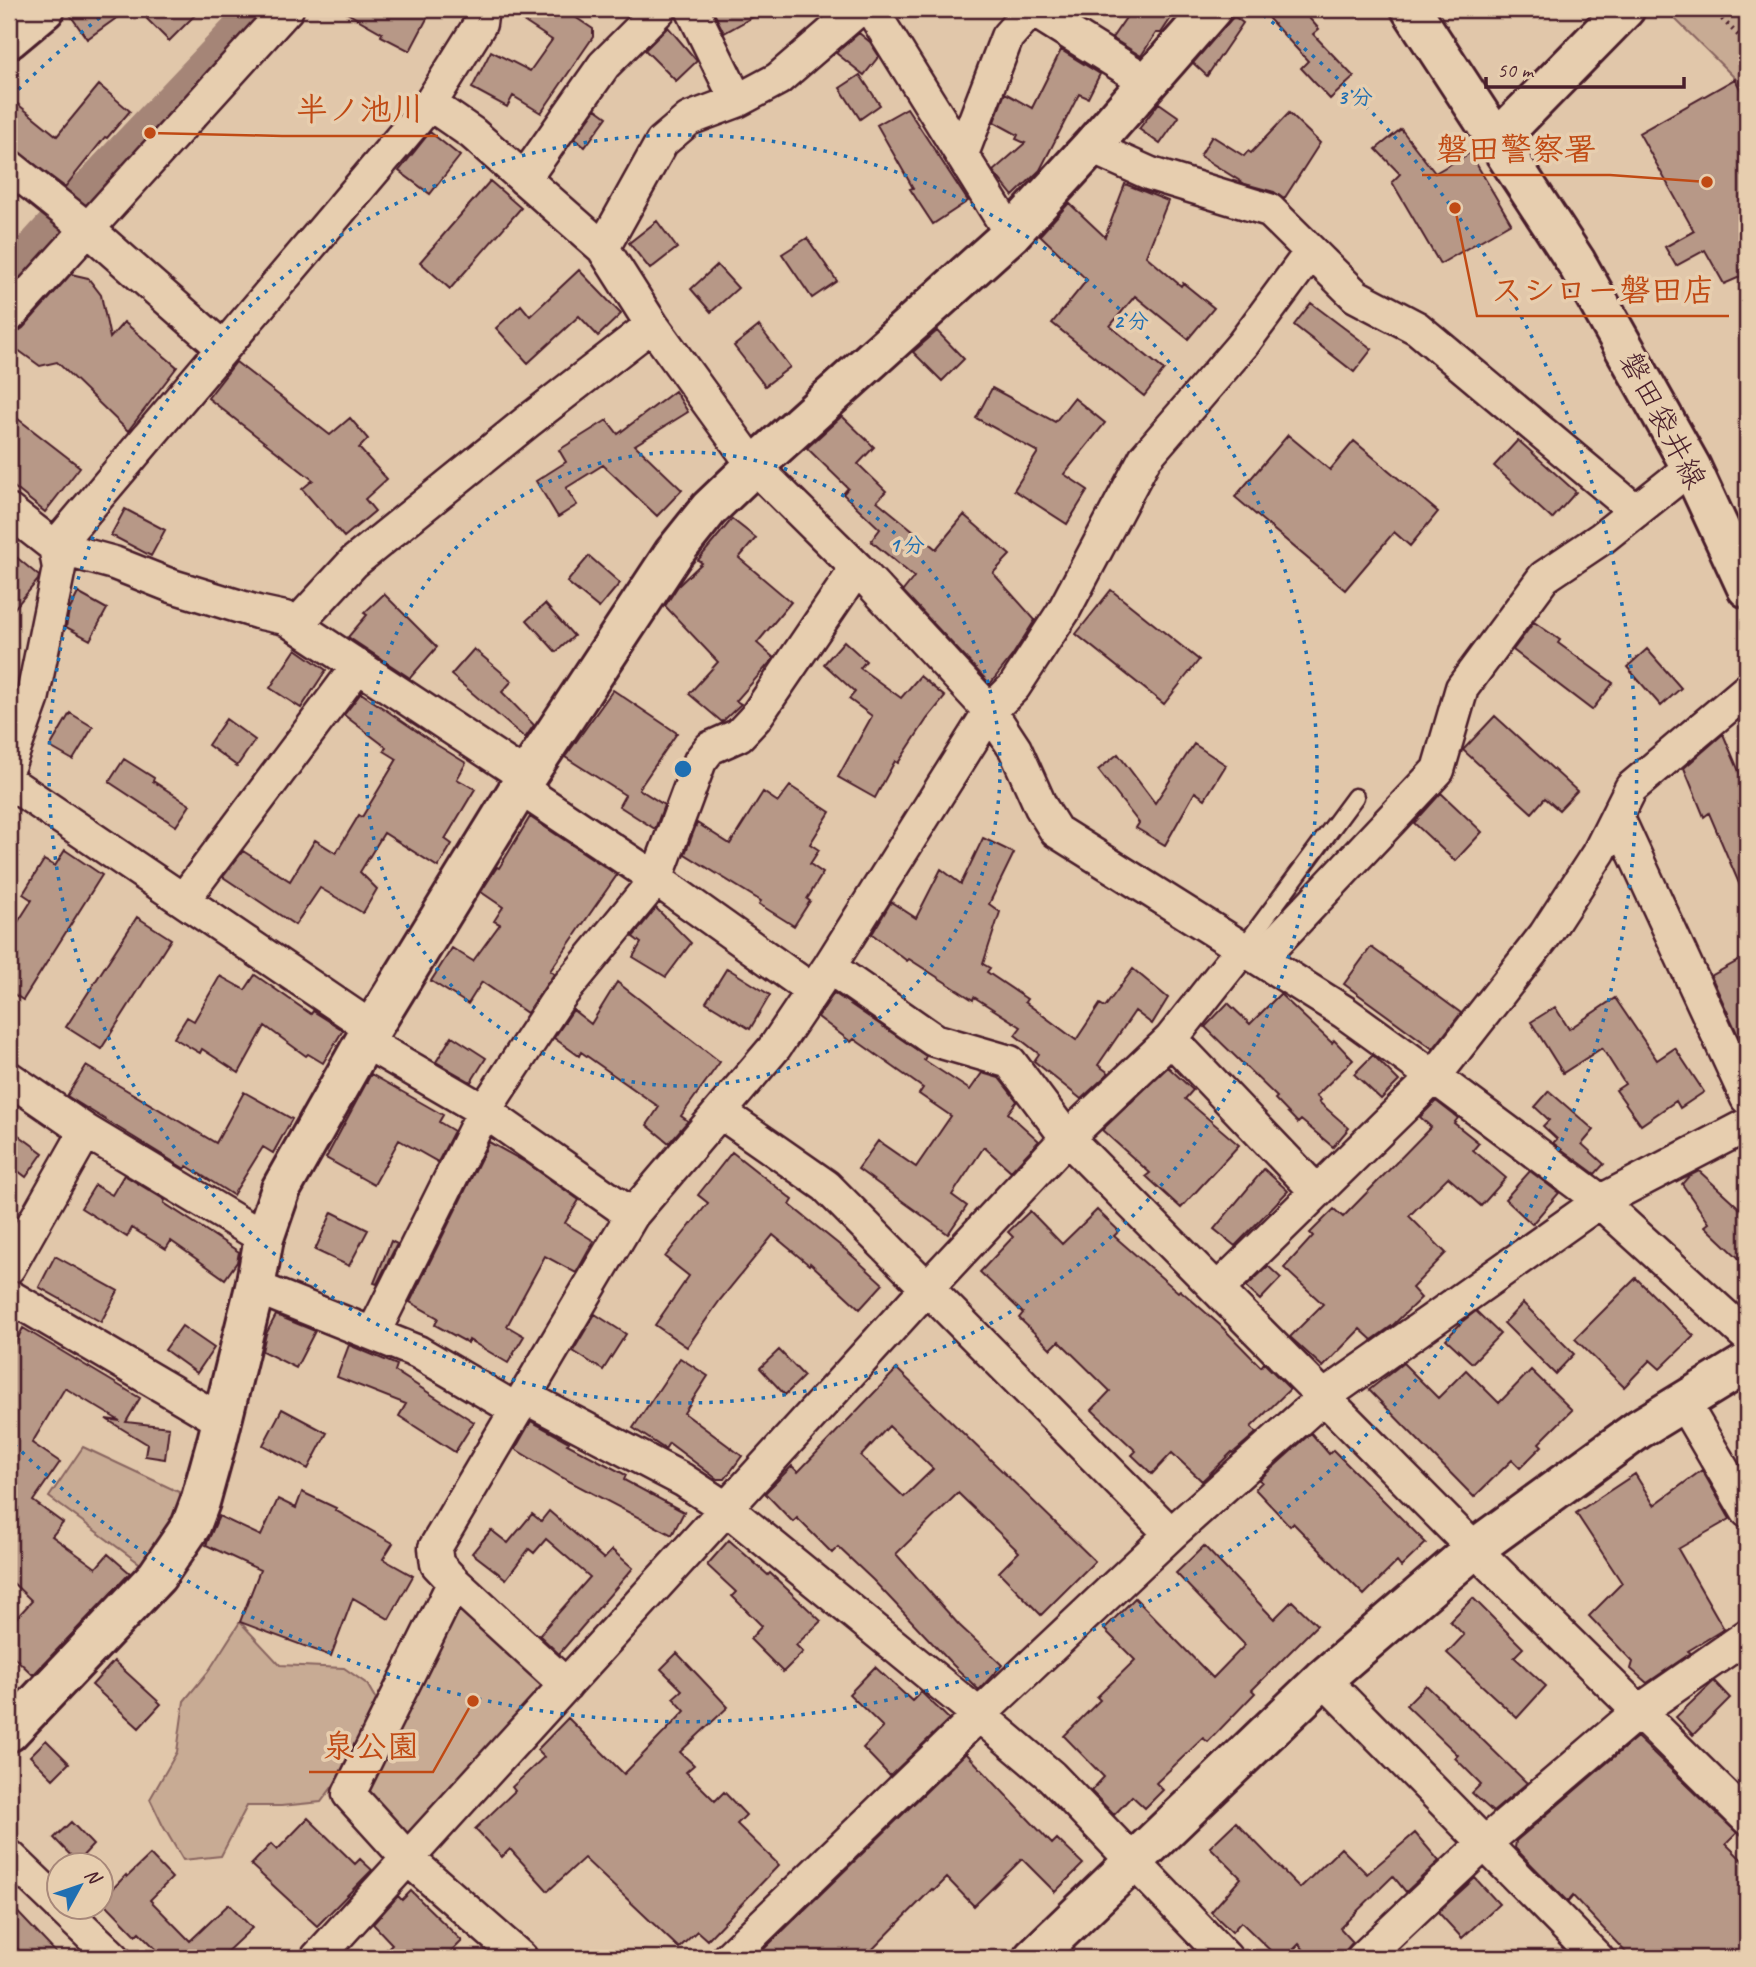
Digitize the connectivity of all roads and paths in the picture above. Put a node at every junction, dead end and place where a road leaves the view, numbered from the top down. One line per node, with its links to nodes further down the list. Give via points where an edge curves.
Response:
1 (45, 9): 13 (street)
2 (287, 9): 23 (street)
3 (482, 9): 17 (street, via 481,24)
4 (660, 9): 22 (street, via 604,65)
5 (692, 9): 16 (street)
6 (859, 9): 16 (street, via 778,79)
7 (871, 9): 20 (street)
8 (1032, 9): 15 (street); 20 (street, via 1007,37)
9 (1212, 9): 15 (street)
10 (1411, 9): 18 (street, 磐田袋井線)
11 (1625, 9): 18 (street)
12 (1712, 9): 14 (path)
13 (9, 39)
14 (1747, 44)
15 (1148, 82): 19 (street)
16 (737, 101): 25 (street, via 689,119 662,142)
17 (430, 104): 22 (street, via 472,133); 29 (street)
18 (1498, 139): 31 (street, 磐田袋井線, via 1576,262)
19 (1091, 147): 24 (street); 26 (street, via 1151,174 1269,210)
20 (961, 154): 24 (street)
21 (9, 166): 23 (street)
22 (524, 179): 25 (street)
23 (89, 229): 27 (street); 29 (street)
24 (1011, 234): 30 (street)
25 (603, 248): 28 (street)
26 (1311, 252): 33 (street, via 1356,296 1417,328); 40 (street, via 1243,344 1145,458 1063,612 1014,687)
27 (9, 316)
28 (652, 326): 30 (street); 37 (street, via 354,562)
29 (223, 348): 34 (street)
30 (754, 466): 35 (street); 43 (street, via 709,509 673,554)
31 (1691, 467): 33 (street); 36 (street, 磐田袋井線)
32 (9, 511): 34 (street)
33 (1636, 511): 48 (street, via 1544,577 1462,688 1438,770)
34 (55, 547): 37 (street); 41 (street, via 59,568 32,700)
35 (857, 568): 40 (street); 46 (street, via 755,718 739,736 710,748 700,761)
36 (1747, 588)
37 (296, 625): 38 (street)
38 (358, 666): 43 (street); 47 (street)
39 (1747, 690): 45 (street, via 1631,788)
40 (990, 710): 48 (street, via 1056,831); 49 (street)
41 (9, 764)
42 (9, 782): 47 (street)
43 (523, 783): 46 (street); 50 (street)
44 (1355, 797): 48 (lane)
45 (1617, 816): 52 (street, via 1545,935); 54 (street)
46 (656, 879): 49 (street); 55 (street, via 560,996)
47 (183, 900): 50 (street)
48 (1251, 953): 51 (street); 52 (street)
49 (821, 979): 56 (street, via 775,1047); 59 (street, via 934,1040 1010,1062)
50 (368, 1034): 55 (street); 63 (street, via 281,1189)
51 (1171, 1039): 59 (street); 60 (street)
52 (1434, 1077): 60 (street); 61 (street)
53 (9, 1078): 58 (street)
54 (1747, 1098)
55 (484, 1111): 62 (street); 69 (street)
56 (720, 1112): 62 (street); 66 (street, via 826,1186)
57 (1747, 1125): 61 (street)
58 (86, 1131): 63 (street); 64 (street)
59 (1067, 1138): 66 (street); 67 (street)
60 (1317, 1192): 67 (street)
61 (1599, 1202): 70 (street); 72 (street)
62 (632, 1215): 74 (street)
63 (264, 1238): 65 (street)
64 (9, 1267)
65 (255, 1287): 69 (street); 75 (street)
66 (926, 1289): 76 (street); 78 (street)
67 (1218, 1289): 72 (street)
68 (9, 1296): 75 (street)
69 (373, 1334): 74 (street)
70 (1747, 1336)
71 (1747, 1363): 73 (street)
72 (1325, 1396): 78 (street); 79 (street)
73 (1683, 1402): 77 (street); 79 (street)
74 (521, 1403): 76 (street, via 683,1480); 80 (street, via 435,1548 437,1564)
75 (222, 1421): 86 (street, via 200,1502 175,1551 141,1594)
76 (727, 1509): 83 (street); 85 (street)
77 (1747, 1511)
78 (1171, 1534): 85 (street)
79 (1474, 1549): 82 (street); 84 (street)
80 (454, 1582): 83 (street); 90 (street, via 349,1794)
81 (1747, 1636): 84 (street)
82 (1323, 1679): 88 (street); 91 (street)
83 (566, 1685): 90 (street)
84 (1639, 1711): 87 (street); 88 (street)
85 (979, 1715): 91 (street, via 1051,1776); 97 (street)
86 (9, 1732)
87 (1747, 1818)
88 (1484, 1844): 100 (street); 101 (street)
89 (9, 1856): 92 (street)
90 (407, 1858): 95 (street); 96 (street)
91 (1131, 1862): 98 (street); 99 (street)
92 (46, 1892)
93 (77, 1922): 94 (street)
94 (114, 1958)
95 (317, 1958)
96 (521, 1958)
97 (728, 1958)
98 (1033, 1958)
99 (1226, 1958)
100 (1363, 1958)
101 (1597, 1958)

